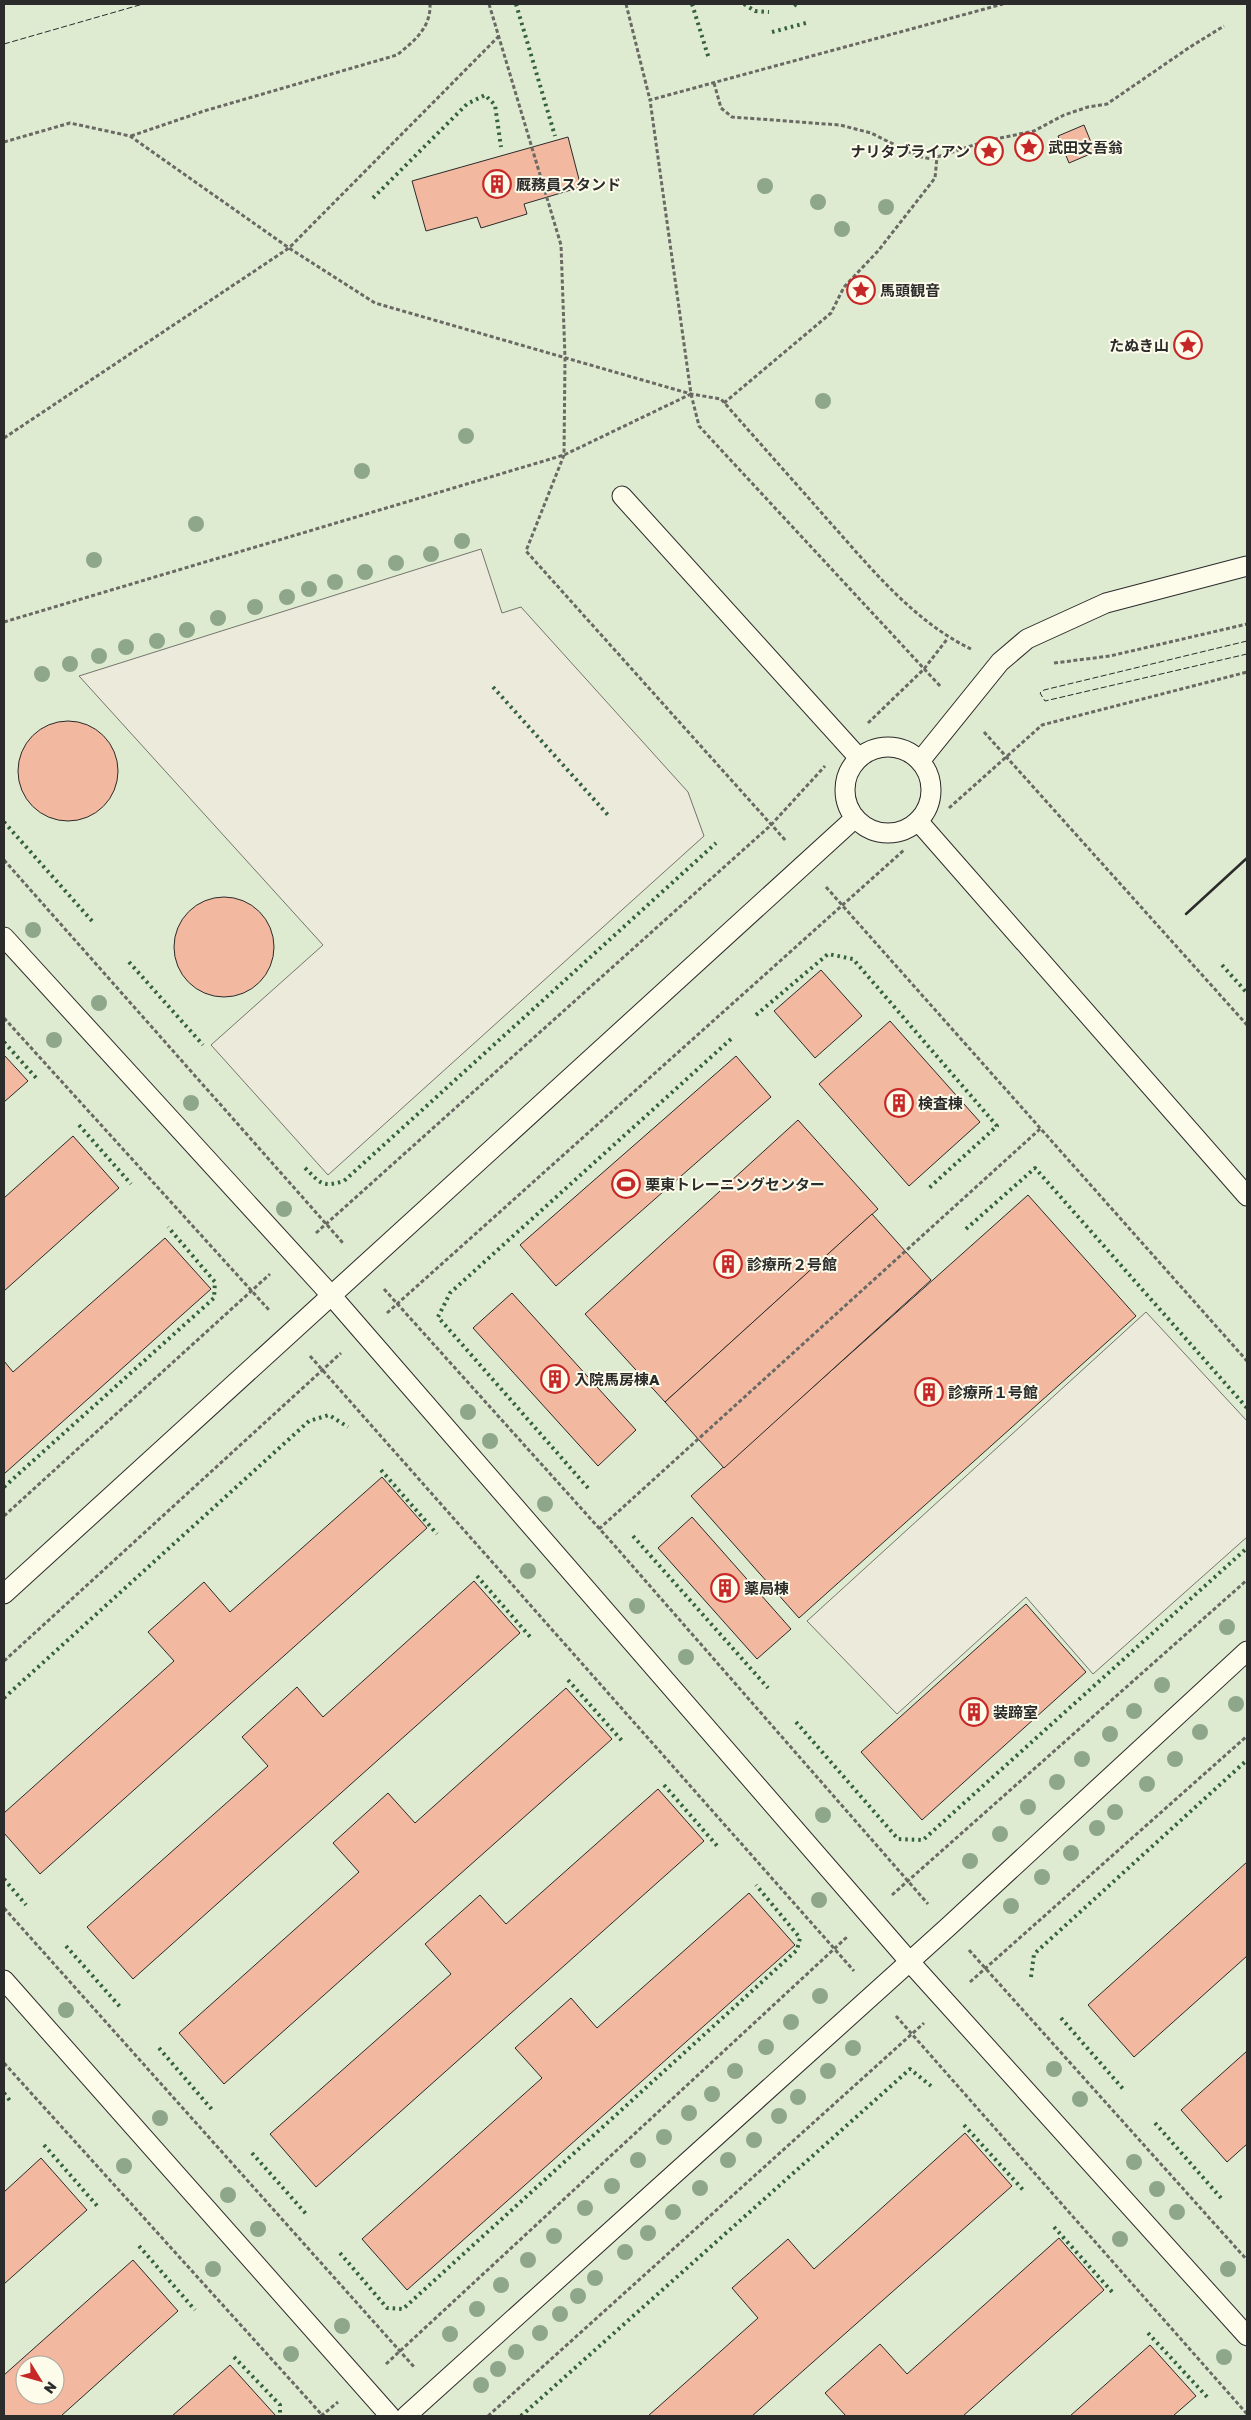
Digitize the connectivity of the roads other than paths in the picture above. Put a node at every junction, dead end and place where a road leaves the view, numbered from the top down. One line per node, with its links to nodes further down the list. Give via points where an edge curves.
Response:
1 (622, 496): 3 (lane)
2 (1247, 566): 4 (lane, via 1106,603 1027,638 1000,662)
3 (859, 758): 4 (lane, via 883,747 909,752); 5 (lane, via 846,781 845,794)
4 (920, 761): 6 (lane, via 929,778 931,798)
5 (855, 818): 6 (lane, via 878,832 892,833); 9 (lane)
6 (922, 826): 8 (lane)
7 (4, 937): 9 (lane)
8 (1247, 1196)
9 (330, 1294): 10 (lane); 12 (lane)
10 (4, 1594)
11 (1247, 1651): 12 (lane)
12 (908, 1961): 14 (lane); 16 (lane)
13 (4, 1980): 15 (lane)
14 (1247, 2336)
15 (390, 2416)
16 (406, 2416)

